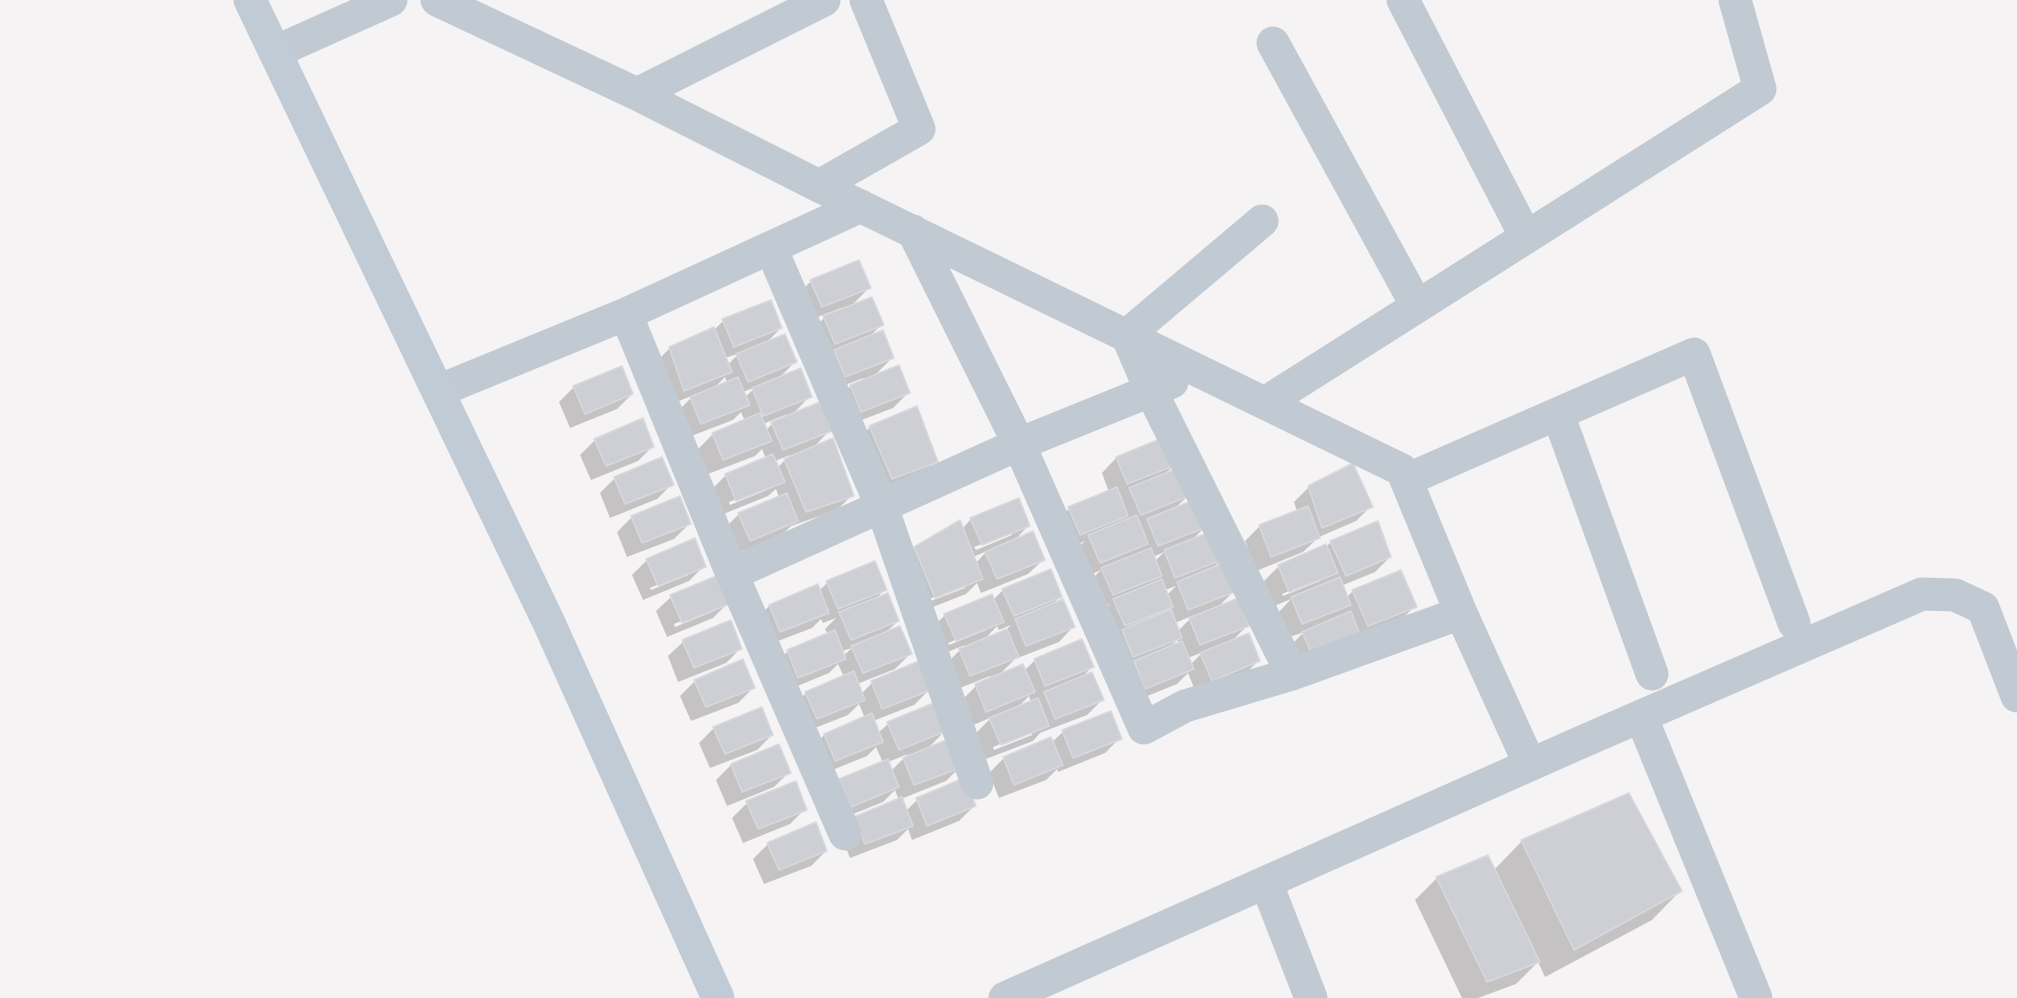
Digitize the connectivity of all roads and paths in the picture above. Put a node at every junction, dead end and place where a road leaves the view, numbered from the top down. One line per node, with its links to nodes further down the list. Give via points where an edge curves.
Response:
1 (250, 0): 9 (main road)
2 (391, 0): 9 (street)
3 (438, 0): 10 (street)
4 (824, 0): 10 (street)
5 (866, 0): 11 (street, via 919,129)
6 (1403, 0): 15 (street)
7 (1735, 0): 15 (street, via 1760,89)
8 (1273, 43): 17 (street)
9 (275, 52): 21 (main road)
10 (637, 94): 11 (street)
11 (819, 186): 12 (street)
12 (861, 206): 14 (street); 16 (street)
13 (1262, 221): 19 (street)
14 (913, 231): 19 (street); 25 (street)
15 (1526, 237): 17 (street)
16 (771, 248): 18 (street); 27 (street)
17 (1417, 306): 23 (street)
18 (626, 314): 21 (street); 28 (street)
19 (1127, 335): 20 (street); 22 (street)
20 (1199, 370): 22 (street); 23 (street)
21 (438, 391): 39 (main road, via 549,622)
22 (1151, 391): 25 (street); 31 (street)
23 (1265, 403): 26 (street, via 1402,470)
24 (1558, 414): 26 (street); 30 (street, via 1694,354); 32 (street)
25 (1019, 444): 27 (street); 31 (street, via 1144,728 1185,706)
26 (1406, 480): 29 (street)
27 (882, 507): 28 (street); 36 (street)
28 (732, 574): 37 (street)
29 (1461, 613): 31 (street); 35 (street)
30 (1794, 623)
31 (1293, 674)
32 (1652, 674)
33 (2017, 696): 34 (street, via 1983,608 1955,595 1922,594)
34 (1641, 716): 35 (street); 42 (street)
35 (1530, 765): 38 (street)
36 (977, 783)
37 (845, 834)
38 (1266, 882): 40 (street); 41 (street)
39 (718, 998)
40 (1005, 998)
41 (1311, 998)
42 (1756, 998)

